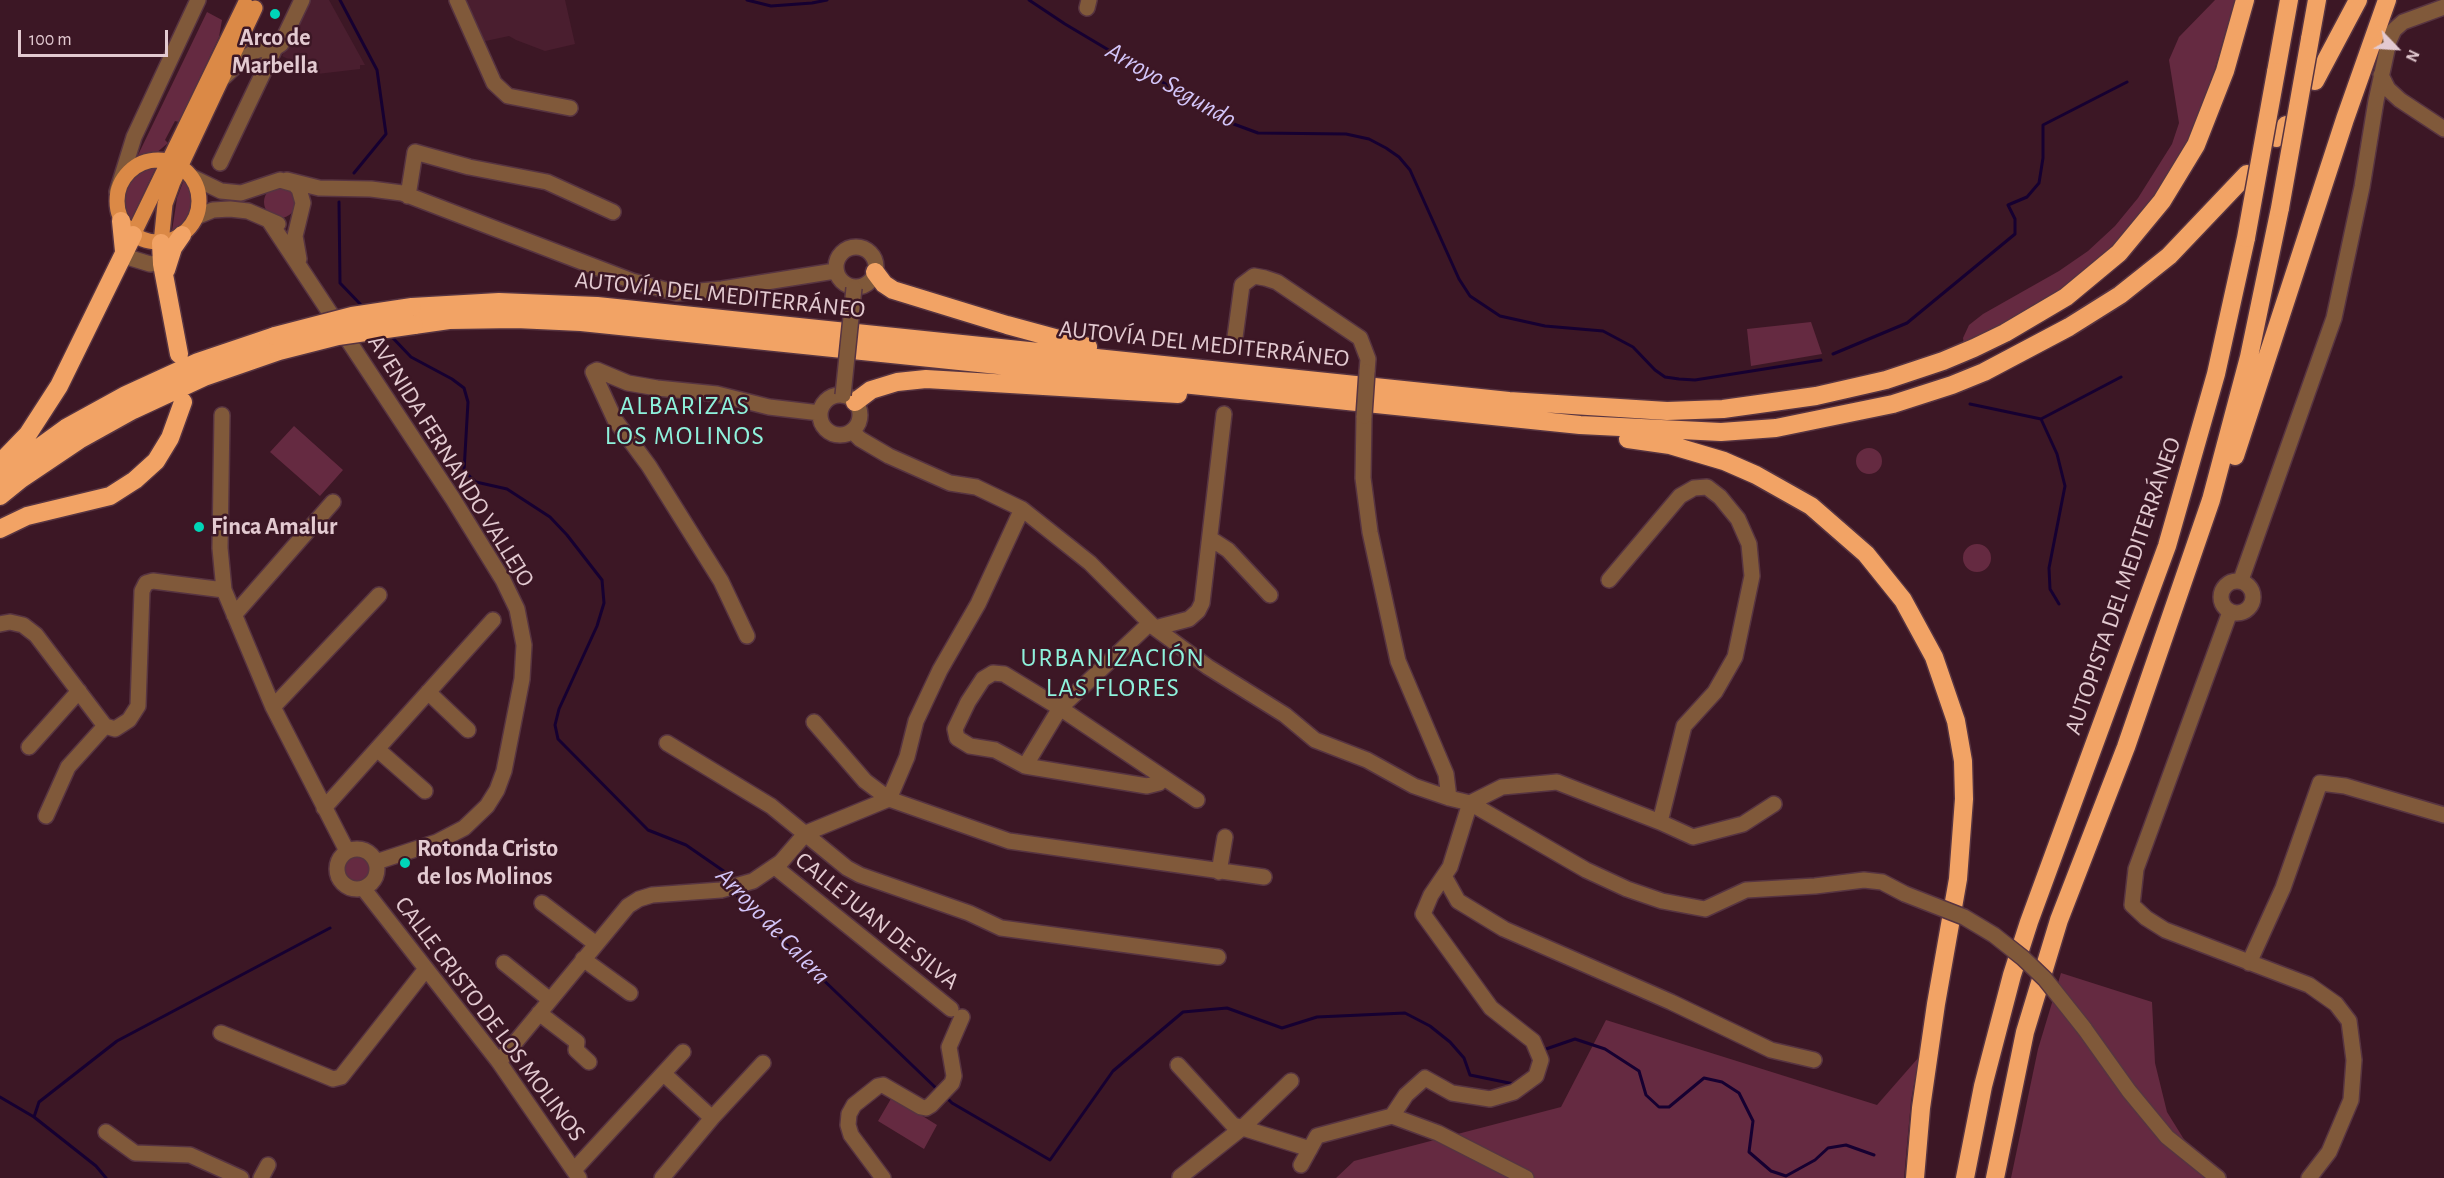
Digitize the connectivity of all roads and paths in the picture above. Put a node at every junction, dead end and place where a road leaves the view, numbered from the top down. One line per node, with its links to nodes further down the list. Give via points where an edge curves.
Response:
1 (198, 0): 28 (street, via 134,137)
2 (302, 0): 12 (street, via 281,44)
3 (458, 0): 16 (street, via 494,83 508,96)
4 (2245, 0): 48 (highway, AUTOVÍA DEL MEDITERRÁNEO, via 2225,71 2196,145 2163,201 2143,226 2119,253 2066,297 2014,328 1943,361 1886,380 1816,396 1723,409 1657,411 1509,401)
5 (2289, 0): 139 (highway, AUTOPISTA DEL MEDITERRÁNEO, bridge, via 2246,238 2216,374 2167,546 2012,975 1983,1086)
6 (2317, 0): 84 (highway, bridge, via 2251,347 2214,490)
7 (2358, 0): 11 (highway)
8 (2368, 0): 11 (highway, via 2360,16)
9 (2387, 0): 84 (highway, via 2193,581 2150,703)
10 (2444, 7): 13 (street, via 2403,22 2394,30)
11 (2340, 38): 15 (highway)
12 (275, 48): 14 (street, via 244,57); 21 (street)
13 (2381, 75): 18 (street, via 2400,100); 65 (street, via 2334,318)
14 (222, 79): 17 (main road, via 250,6); 19 (main road)
15 (2315, 81)
16 (570, 108)
17 (188, 123): 20 (main road, via 179,128 167,149); 22 (main road)
18 (2444, 129)
19 (190, 145): 22 (main road); 24 (main road)
20 (146, 162): 22 (main road); 28 (main road, via 128,173)
21 (220, 163)
22 (174, 164): 24 (main road); 35 (main road); 37 (main road)
23 (2247, 174): 55 (highway, AUTOVÍA DEL MEDITERRÁNEO, via 2169,256 2120,295 1983,372 1893,404 1776,428 1705,432)
24 (192, 177): 26 (street, via 221,191 241,193); 32 (main road, via 198,193)
25 (287, 180): 26 (street); 27 (street); 30 (street, via 299,189)
26 (266, 185): 34 (street, via 258,205)
27 (334, 189): 29 (street, via 371,189); 30 (street, via 317,196)
28 (117, 192): 33 (main road)
29 (408, 196): 31 (street, via 415,152 547,182); 41 (street, via 632,281 677,293)
30 (301, 212): 34 (street, via 284,224); 40 (street, AVENIDA FERNANDO VALLEJO, via 295,241)
31 (613, 212)
32 (196, 218): 34 (street, via 213,210 230,209 248,211); 36 (main road)
33 (121, 220): 35 (main road); 38 (highway)
34 (267, 220): 40 (street, AVENIDA FERNANDO VALLEJO)
35 (133, 235): 37 (main road, via 146,242); 38 (highway)
36 (182, 235): 37 (main road); 39 (highway)
37 (161, 243): 39 (highway)
38 (124, 256): 39 (street); 57 (highway, via 46,407 28,434)
39 (164, 268): 47 (highway)
40 (304, 270): 101 (street, AVENIDA FERNANDO VALLEJO, via 503,580 517,609 524,645 522,679 504,771 488,806 464,828 437,842)
41 (835, 271): 42 (street, via 841,252 853,246 871,254); 43 (street, via 842,282)
42 (876, 272): 43 (street, via 865,285); 48 (highway, via 893,290 1053,338 1092,348 1195,362)
43 (854, 288): 50 (street, bridge)
44 (413, 316): 46 (highway, AUTOVÍA DEL MEDITERRÁNEO, bridge, via 352,316); 48 (highway, AUTOVÍA DEL MEDITERRÁNEO, via 499,302 597,306); 49 (highway, AUTOVÍA DEL MEDITERRÁNEO, via 581,322)
45 (1235, 337): 89 (street, bridge, via 1242,285 1254,276 1277,282 1360,338 1368,359 1363,478 1370,532 1398,661 1446,774)
46 (277, 344): 58 (highway, AUTOVÍA DEL MEDITERRÁNEO, via 198,362 126,394 66,428); 59 (highway, AUTOVÍA DEL MEDITERRÁNEO, via 133,410 79,440)
47 (179, 354)
48 (1220, 370)
49 (1273, 393): 50 (highway, via 1208,396 926,379 897,382); 55 (highway, AUTOVÍA DEL MEDITERRÁNEO)
50 (849, 398): 52 (street, via 830,397); 56 (street, via 860,414)
51 (183, 402): 62 (highway, via 170,438 156,461 135,480 110,496 27,516)
52 (820, 413): 56 (street, via 823,426 833,434); 74 (street, via 628,383 597,370 593,372 615,420 649,466 721,581)
53 (1224, 414): 63 (street)
54 (222, 415): 66 (street, via 220,548)
55 (1580, 425): 138 (highway, via 1610,436 1670,446 1724,461 1811,506 1874,563 1903,600 1934,657 1956,721 1964,799 1958,879 1921,1108)
56 (852, 431): 61 (street, via 889,456 950,483 976,487)
57 (0, 463)
58 (0, 476)
59 (0, 496)
60 (333, 502): 70 (street)
61 (1022, 509): 73 (street, via 1090,563); 90 (street, via 978,604 916,721 907,757)
62 (0, 529)
63 (1210, 539): 68 (street, via 1228,550); 73 (street, via 1198,611 1189,619)
64 (1609, 580): 97 (street, via 1680,496 1694,488 1707,488 1720,497 1738,519 1749,544 1752,576 1735,657 1715,692 1684,726)
65 (2241, 580): 69 (street, via 2231,581 2221,592 2223,606); 69 (street, via 2251,588 2251,604 2247,610)
66 (224, 590): 70 (street); 80 (street, via 146,583 142,591 138,706 129,720 115,729)
67 (379, 595): 77 (street)
68 (1270, 595)
69 (2230, 612): 112 (street, via 2136,868 2132,905 2165,930)
70 (234, 615): 77 (street)
71 (492, 620): 76 (street)
72 (0, 624): 75 (street, via 23,625 36,635)
73 (1152, 626): 78 (street); 89 (street, via 1285,715 1315,740)
74 (747, 636)
75 (79, 691): 80 (street); 83 (street)
76 (428, 692): 81 (street); 85 (street)
77 (273, 707): 94 (street)
78 (1060, 708): 86 (street); 86 (street, via 1004,674 993,673 983,679 968,702 955,729 957,738 970,746 995,750); 87 (street)
79 (814, 722): 90 (street, via 865,781)
80 (105, 726): 96 (street, via 69,767)
81 (468, 730)
82 (667, 743): 98 (street, via 771,806)
83 (29, 747)
84 (2126, 747): 140 (highway, via 2058,920 2025,1032)
85 (377, 749): 88 (street); 94 (street)
86 (1025, 766): 87 (street, via 1147,786)
87 (1163, 778): 91 (street)
88 (425, 791)
89 (1449, 798): 92 (street)
90 (889, 799): 98 (street); 103 (street, via 1009,841)
91 (1197, 800)
92 (1470, 803): 97 (street, via 1502,787 1557,782); 104 (street); 141 (street, bridge, via 1587,870 1662,901 1705,909 1746,890 1864,880 1882,882 1964,917 1994,935 2044,979 2167,1137)
93 (1774, 804): 97 (street, via 1743,824 1693,837)
94 (324, 808): 100 (street)
95 (2444, 815): 112 (street, via 2345,786 2320,783 2283,888)
96 (46, 816)
97 (1660, 822)
98 (806, 833): 102 (street); 109 (street, via 847,868 1001,928)
99 (1225, 837): 103 (street)
100 (347, 851): 101 (street, via 367,851); 106 (street, via 338,861 340,880 350,888)
101 (376, 862): 106 (street, via 376,875)
102 (775, 867): 108 (street, via 743,885 639,899 628,906); 136 (street, CALLE JUAN DE SILVA, via 957,1013 949,1047 954,1076 931,1105 921,1107 883,1084 854,1105 849,1114 851,1135)
103 (1219, 872): 105 (street)
104 (1444, 876): 119 (street, via 1458,901 1504,929 1771,1050); 126 (street, via 1423,914 1491,1008 1533,1041 1541,1060 1536,1076 1514,1092 1490,1099 1452,1093 1425,1078 1406,1095)
105 (1264, 877)
106 (363, 888): 113 (street, CALLE CRISTO DE LOS MOLINOS)
107 (542, 903): 108 (street)
108 (596, 944): 110 (street)
109 (1218, 957)
110 (583, 959): 114 (street); 115 (street)
111 (504, 963): 115 (street)
112 (2249, 963): 142 (street, via 2309,986 2336,1004 2349,1020 2354,1060 2351,1100 2329,1152)
113 (426, 969): 117 (street, via 341,1077 333,1079); 120 (street, CALLE CRISTO DE LOS MOLINOS)
114 (630, 993)
115 (550, 1000): 116 (street)
116 (539, 1013): 120 (street); 121 (street, via 577,1042 576,1050)
117 (221, 1033)
118 (683, 1052): 124 (street)
119 (1814, 1060)
120 (499, 1062): 132 (street, CALLE CRISTO DE LOS MOLINOS)
121 (589, 1062)
122 (763, 1063): 127 (street)
123 (1178, 1065): 128 (street, via 1233,1125)
124 (664, 1074): 127 (street); 132 (street)
125 (1291, 1081): 128 (street)
126 (1392, 1116): 130 (street, via 1317,1136); 137 (street, via 1438,1133)
127 (712, 1118): 135 (street)
128 (1242, 1128): 130 (street); 133 (street)
129 (106, 1131): 134 (street, via 135,1153 190,1155)
130 (1310, 1149): 131 (street)
131 (1301, 1165)
132 (577, 1174)
133 (1180, 1177)
134 (241, 1178)
135 (662, 1178)
136 (883, 1178)
137 (1526, 1178)
138 (1915, 1178)
139 (1965, 1178)
140 (1995, 1178)
141 (2218, 1178)
142 (2309, 1178)

